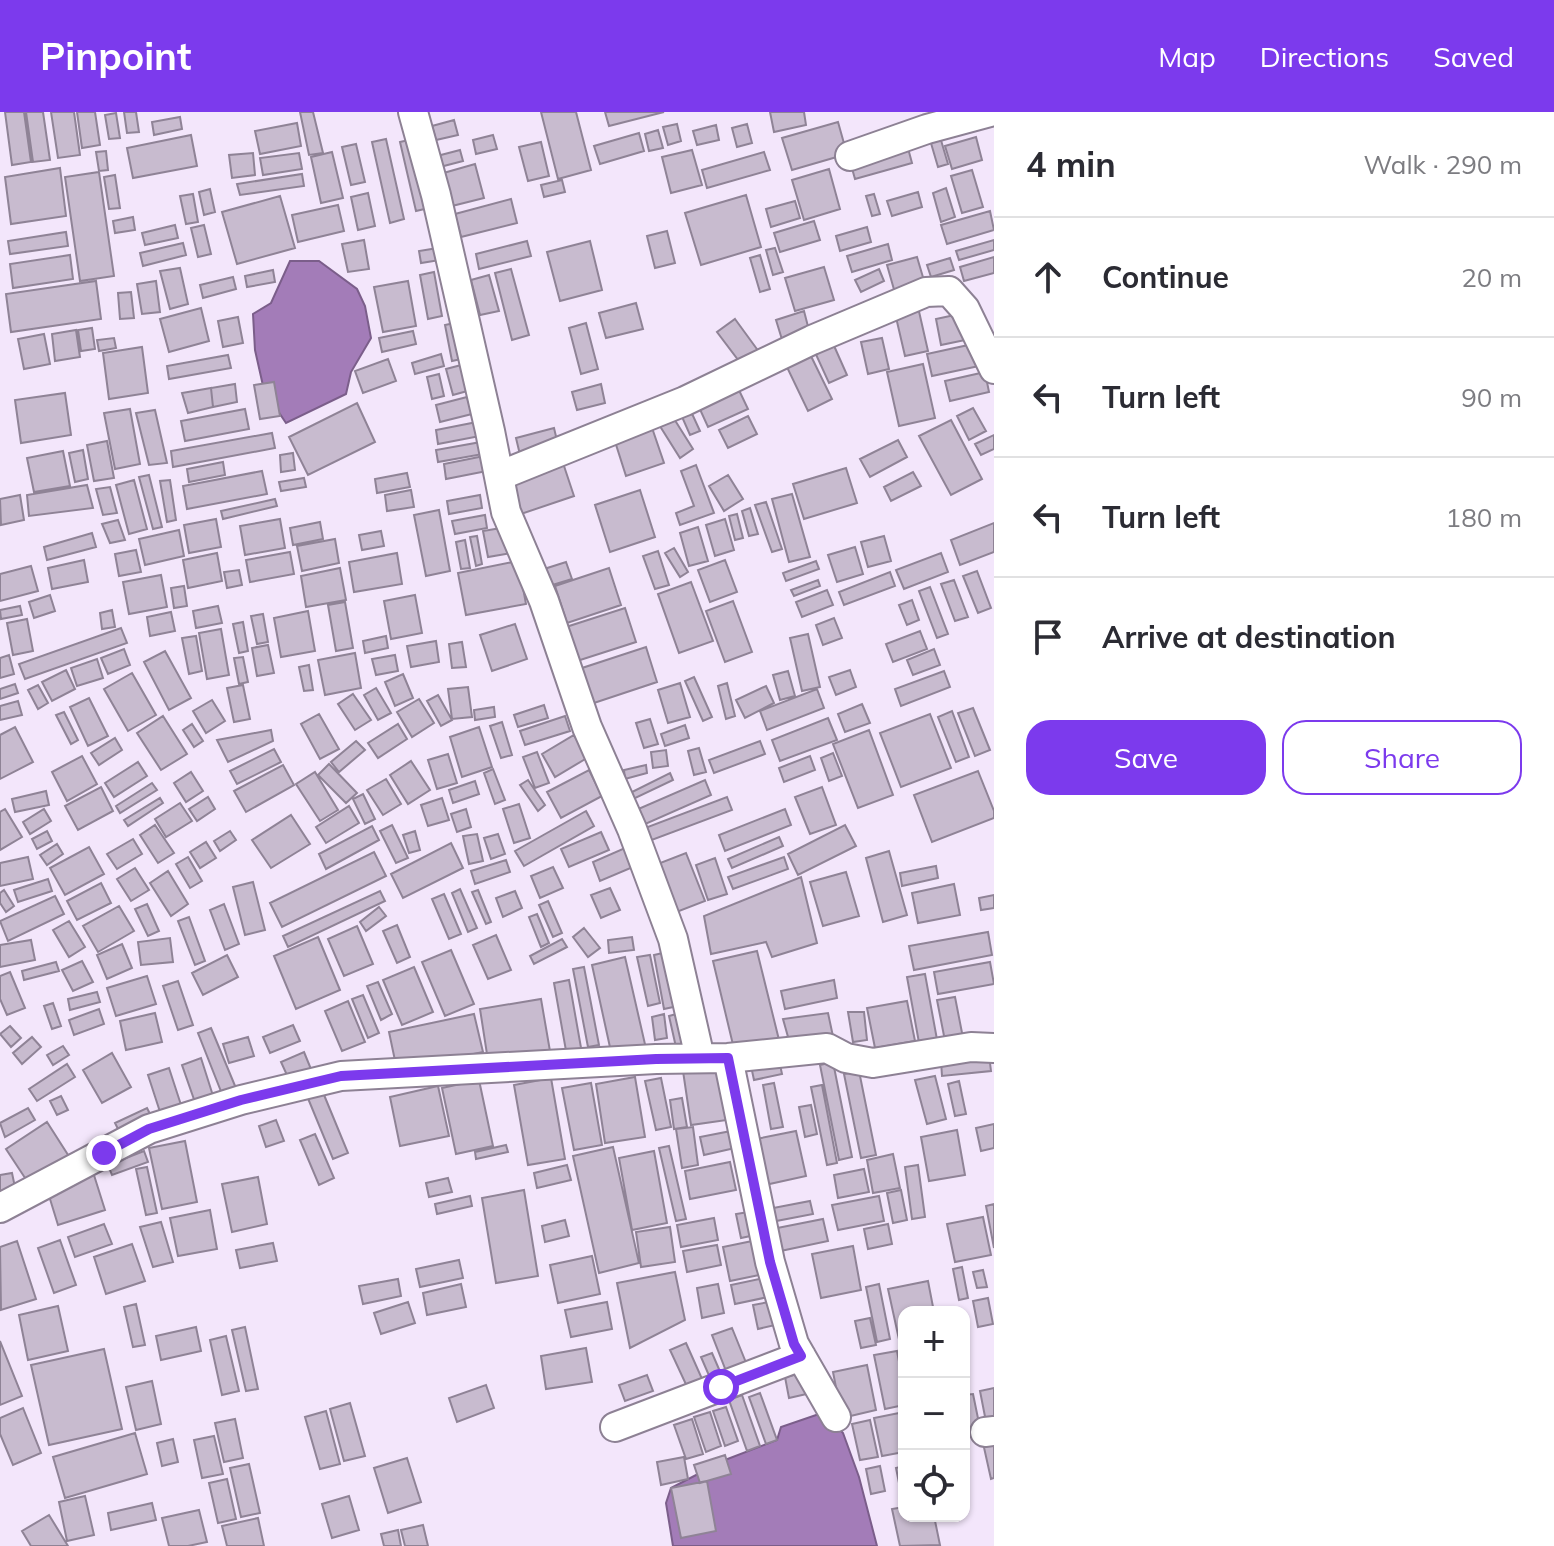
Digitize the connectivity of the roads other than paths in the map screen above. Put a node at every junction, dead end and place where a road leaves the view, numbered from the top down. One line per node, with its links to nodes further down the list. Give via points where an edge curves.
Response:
1 (413, 112): 5 (street)
2 (990, 112): 3 (street)
3 (850, 156)
4 (994, 369): 5 (street, via 965,309 949,291 926,292 685,401)
5 (499, 476): 7 (street, via 506,512 544,601 587,727 632,829)
6 (994, 1048): 7 (street, via 873,1063 827,1048)
7 (714, 1058): 8 (street, via 341,1076 149,1129); 9 (street)
8 (0, 1208)
9 (801, 1356): 10 (street); 11 (street)
10 (836, 1417)
11 (615, 1427)

